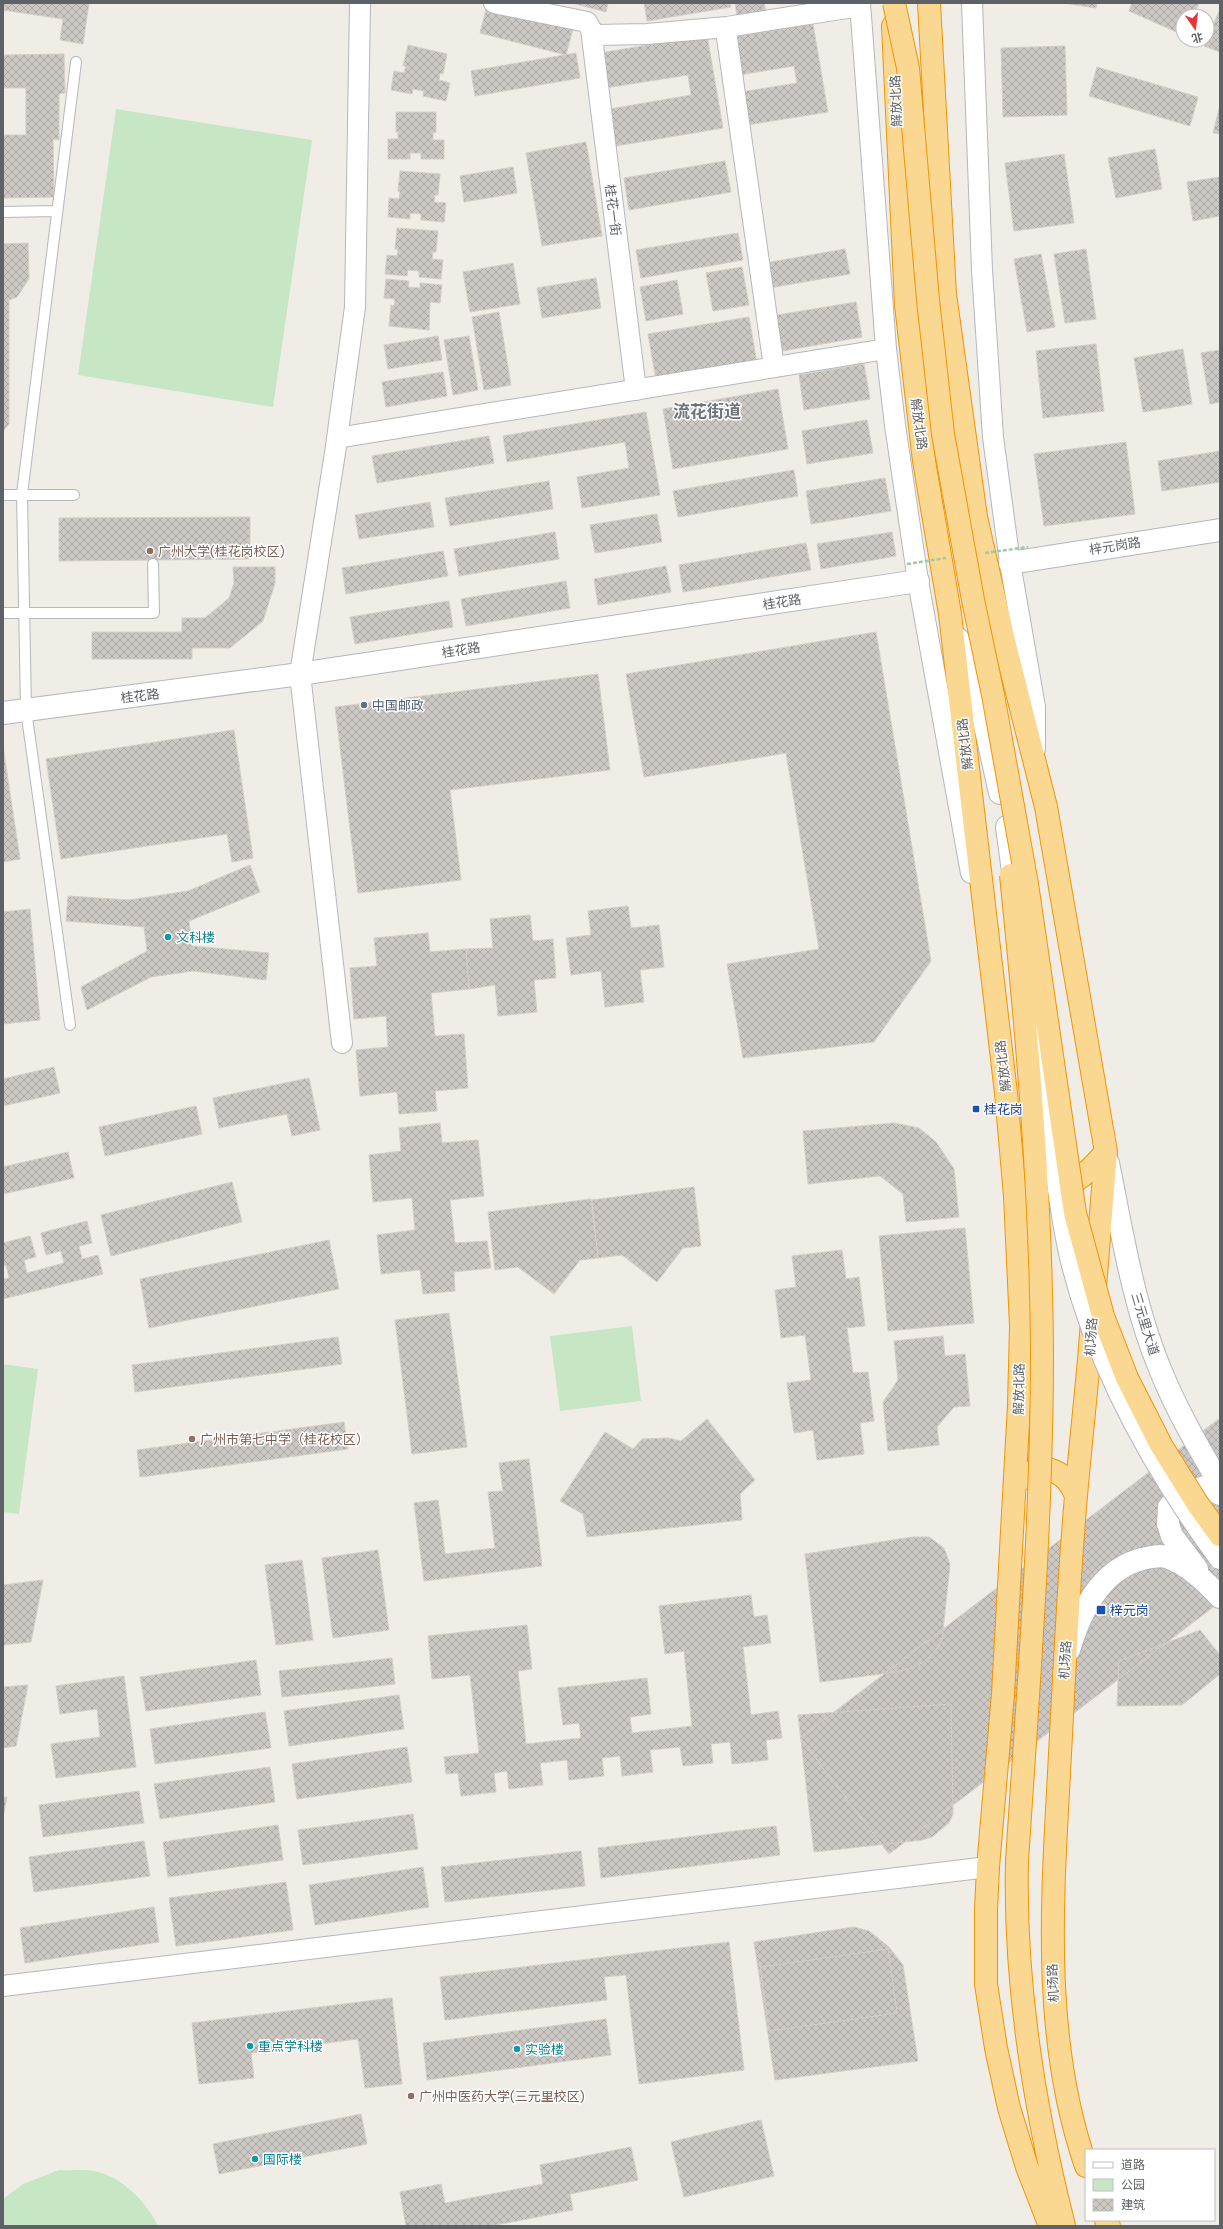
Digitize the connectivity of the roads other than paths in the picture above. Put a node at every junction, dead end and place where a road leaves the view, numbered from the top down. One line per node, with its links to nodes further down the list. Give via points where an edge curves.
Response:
1 (360, 3): 15 (street, via 354,307)
2 (494, 3): 7 (street, via 587,22)
3 (893, 3): 25 (highway, 解放北路, via 905,289 910,349 924,461); 27 (highway, bridge, via 908,68 928,300 943,434)
4 (929, 3): 30 (highway, via 941,246 958,395 979,532)
5 (972, 3): 20 (street, via 989,392)
6 (860, 4): 7 (street, via 727,27 647,34 594,35); 12 (street)
7 (591, 29): 14 (street, 桂花一街)
8 (727, 38): 13 (street)
9 (76, 62): 10 (lane)
10 (57, 211): 11 (lane); 16 (lane)
11 (3, 212)
12 (886, 349): 13 (street); 22 (street)
13 (774, 367): 14 (street)
14 (636, 390): 15 (street)
15 (337, 438): 26 (street)
16 (22, 494): 17 (lane); 18 (lane); 23 (lane)
17 (3, 495)
18 (74, 495)
19 (1220, 530): 20 (main road, 梓元岗路)
20 (1010, 563): 30 (street, via 1036,707)
21 (153, 564): 23 (lane, via 154,613)
22 (918, 582): 26 (main road, 桂花路); 31 (street)
23 (24, 612): 24 (lane); 28 (lane)
24 (3, 613)
25 (950, 614): 31 (highway, 解放北路); 41 (main road, bridge, via 984,721 997,776 1071,1256 1094,1330 1150,1453)
26 (300, 674): 28 (main road, 桂花路); 33 (street)
27 (993, 695): 40 (highway, bridge, via 1027,884 1067,1171 1074,1213 1087,1262 1115,1348 1146,1418 1197,1503); 50 (highway, bridge, via 1031,1096 1041,1319 1038,1549 1017,1861 1017,1936 1029,2050 1043,2134)
28 (26, 710): 29 (main road, 桂花路); 32 (lane)
29 (3, 713)
30 (1035, 758): 34 (highway, via 1056,858)
31 (998, 1022): 35 (highway, 解放北路)
32 (70, 1025)
33 (342, 1043)
34 (1106, 1152): 35 (highway, via 1072,1185 1053,1192 1032,1191 1022,1187); 36 (main road, 三元里大道, via 1135,1292 1159,1367 1174,1404); 39 (highway, 机场路)
35 (1014, 1179): 37 (highway, 解放北路, via 1021,1326)
36 (1220, 1484)
37 (1015, 1487): 39 (highway, via 1029,1473 1042,1469 1054,1470 1072,1484); 44 (highway, via 1003,1694)
38 (1220, 1494): 42 (main road, via 1205,1487 1182,1493 1169,1507 1168,1524 1172,1536)
39 (1076, 1496): 43 (highway, 机场路)
40 (1220, 1535)
41 (1220, 1558)
42 (1215, 1592): 43 (main road, via 1168,1557 1155,1556 1138,1560 1115,1571 1090,1598 1081,1614)
43 (1064, 1666): 46 (highway, 机场路, via 1053,1863 1053,1980 1061,2061 1076,2134)
44 (988, 1867): 45 (street); 47 (highway, via 985,1947 990,2016 1009,2108)
45 (3, 1986)
46 (1085, 2163)
47 (1039, 2200): 48 (highway); 49 (highway)
48 (1041, 2226)
49 (1050, 2226)
50 (1064, 2226)

